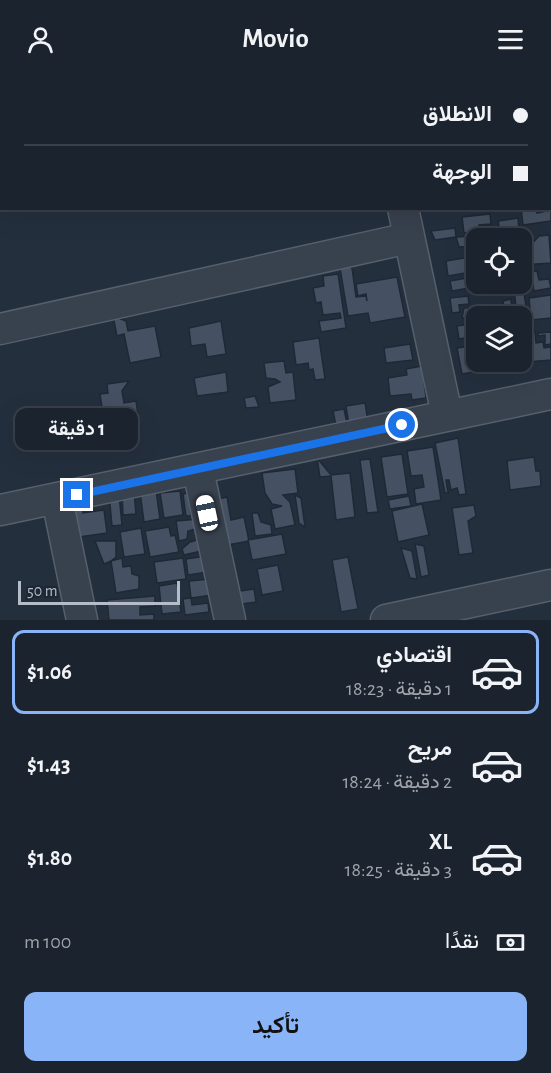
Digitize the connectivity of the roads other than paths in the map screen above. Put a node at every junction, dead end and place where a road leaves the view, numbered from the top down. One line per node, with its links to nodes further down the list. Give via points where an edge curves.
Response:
1 (403, 210): 2 (street)
2 (410, 238): 3 (street); 5 (street)
3 (0, 329)
4 (551, 394): 5 (street)
5 (447, 415): 6 (street)
6 (198, 470): 7 (street); 11 (street)
7 (57, 499): 8 (street); 10 (street)
8 (0, 510)
9 (551, 585): 12 (street)
10 (82, 620)
11 (230, 620)
12 (386, 620)

